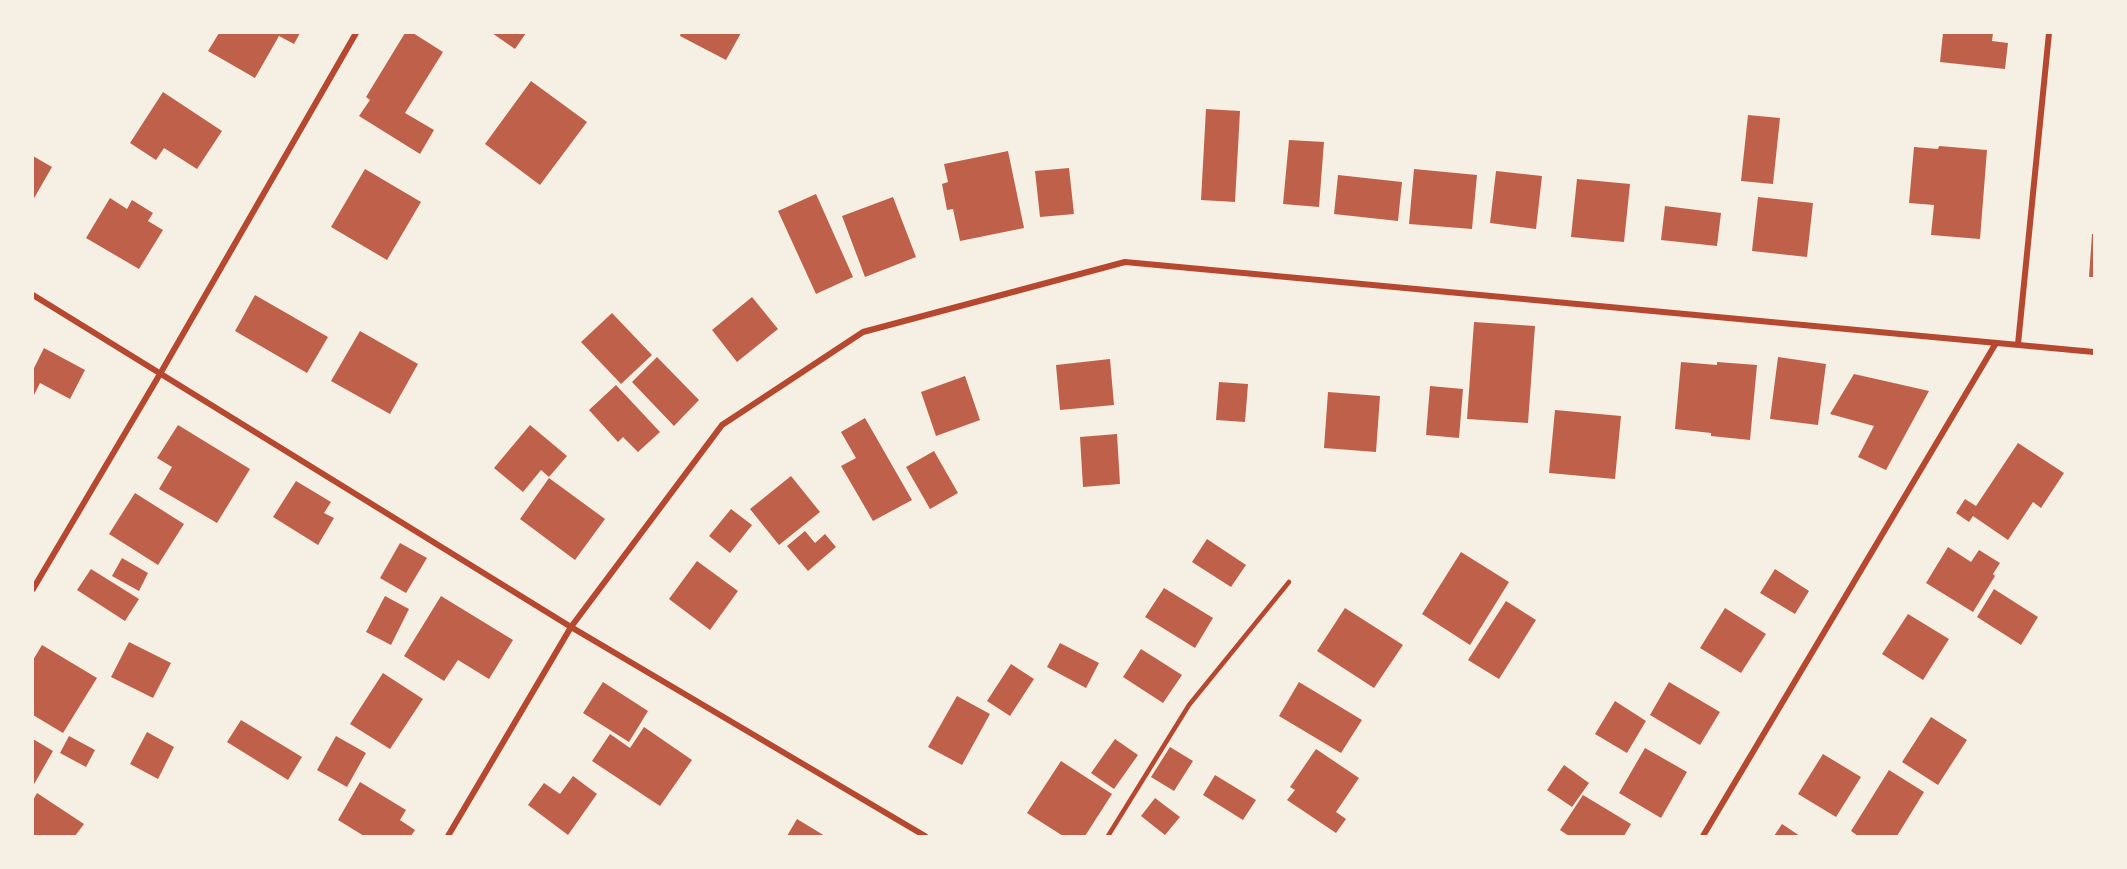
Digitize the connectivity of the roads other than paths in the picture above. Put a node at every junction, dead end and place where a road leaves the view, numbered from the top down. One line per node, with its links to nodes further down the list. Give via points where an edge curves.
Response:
1 (356, 33): 7 (street)
2 (2049, 33): 5 (street)
3 (33, 295): 7 (street)
4 (1996, 343): 5 (street); 10 (street, via 1125,262 864,332 722,425); 14 (street)
5 (2018, 344): 6 (street)
6 (2094, 351)
7 (160, 374): 9 (street); 10 (street)
8 (1289, 582): 13 (lane, via 1189,705)
9 (33, 588)
10 (571, 627): 11 (street); 12 (street)
11 (448, 836)
12 (925, 836)
13 (1108, 836)
14 (1703, 836)

